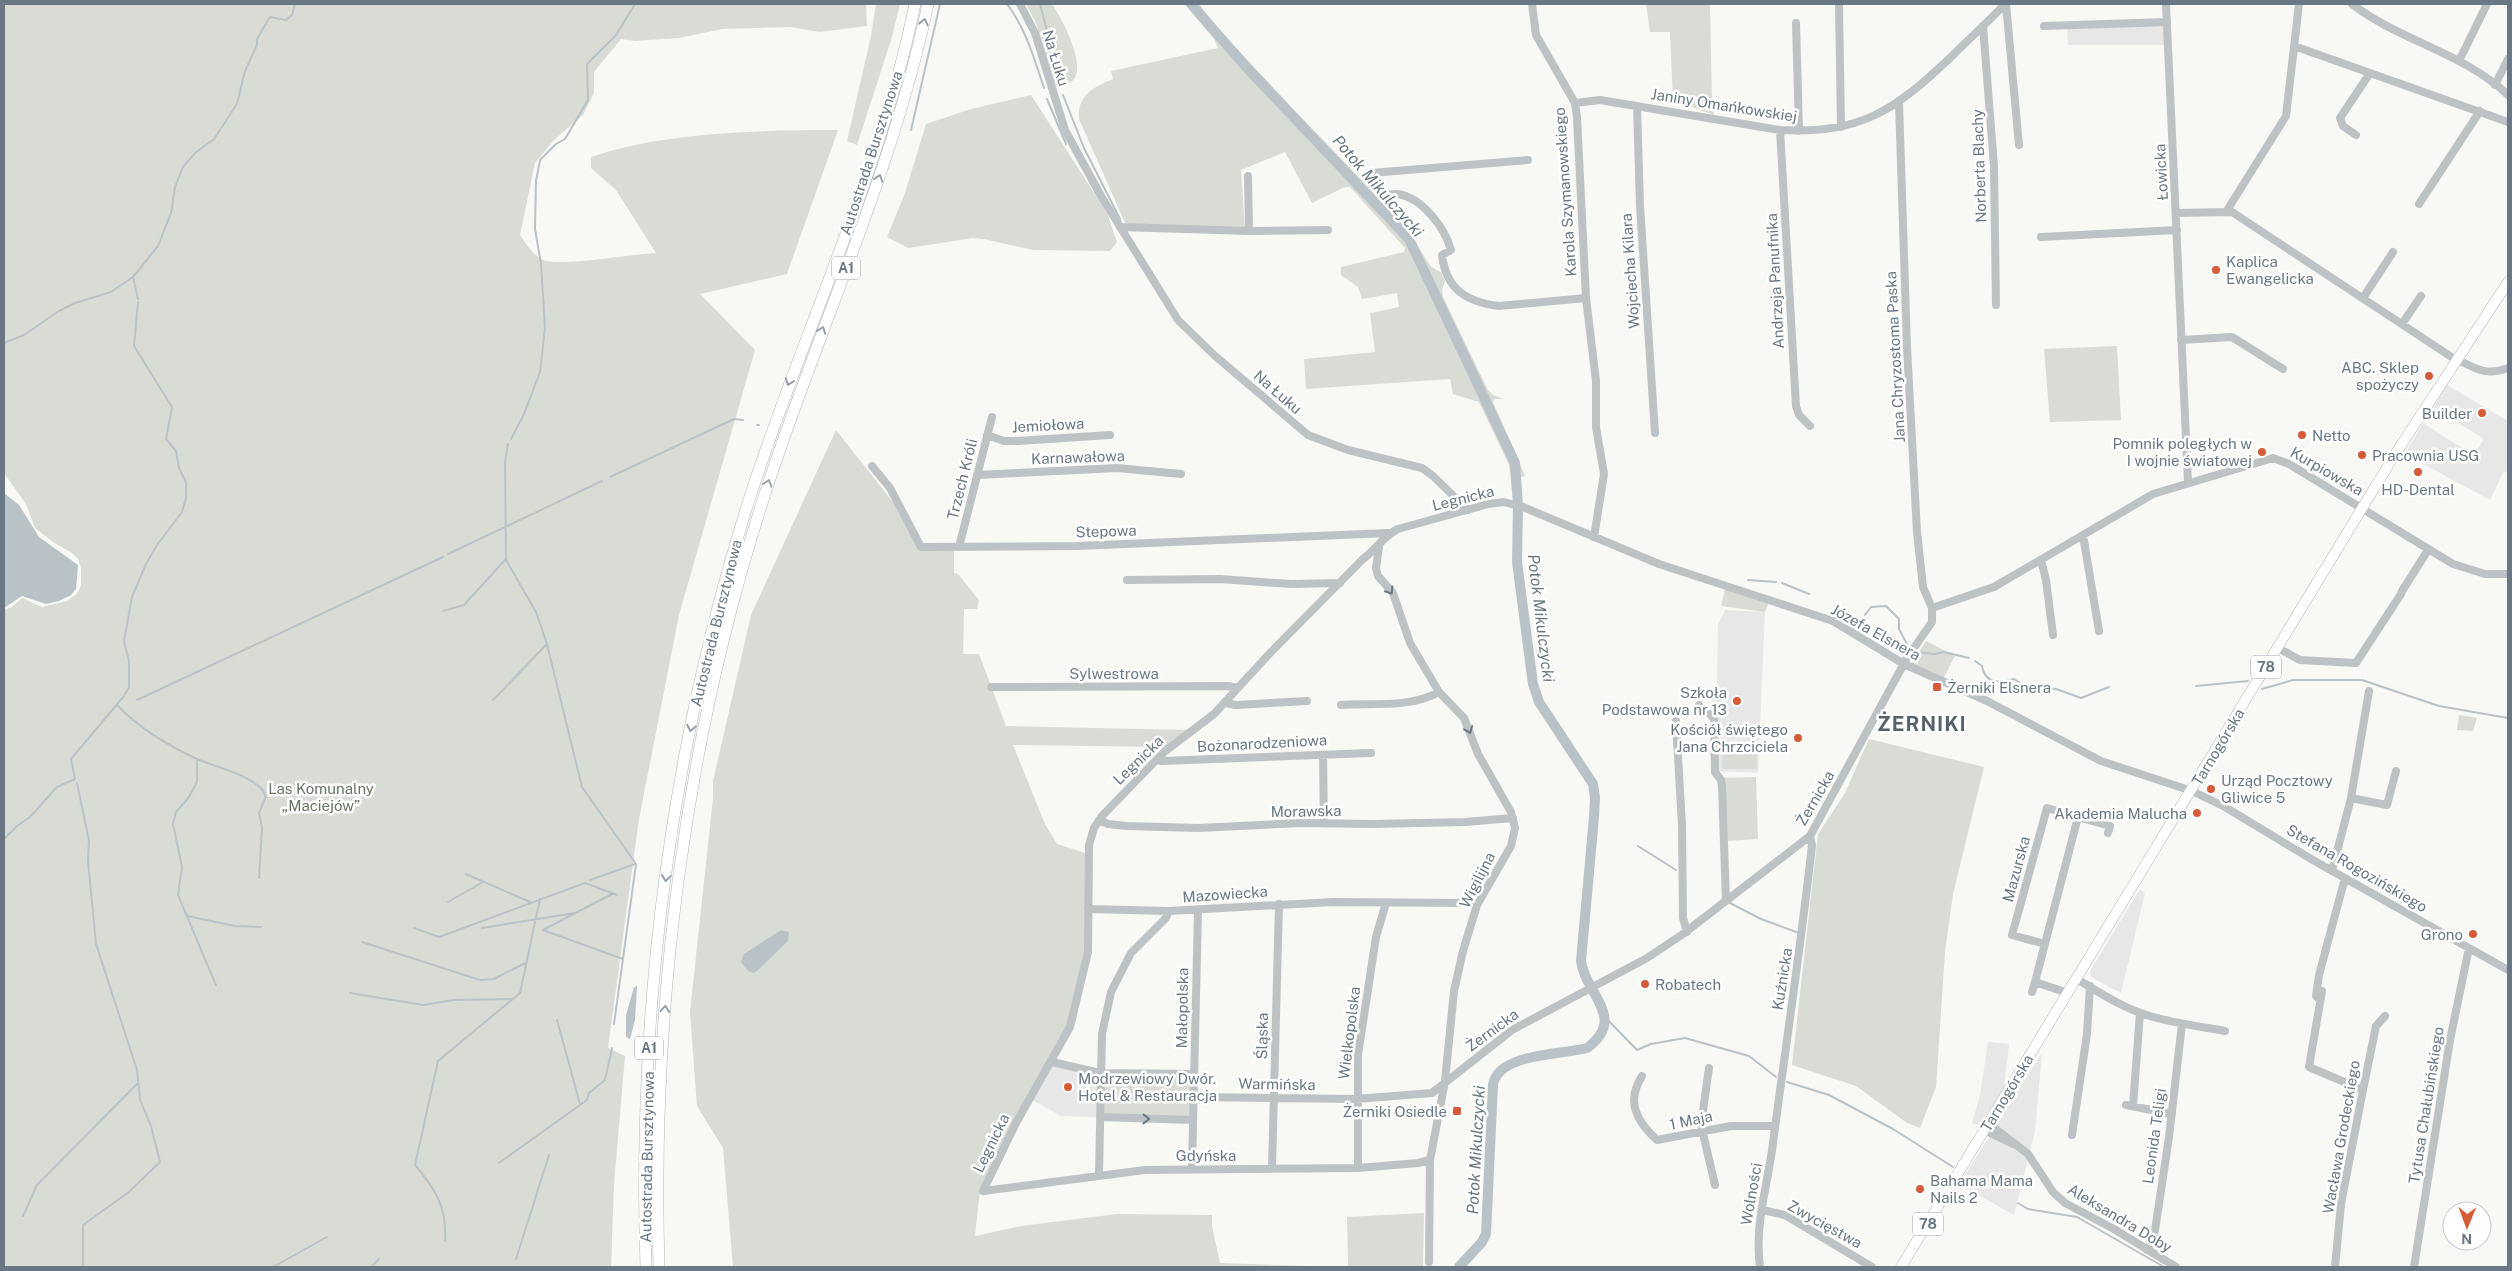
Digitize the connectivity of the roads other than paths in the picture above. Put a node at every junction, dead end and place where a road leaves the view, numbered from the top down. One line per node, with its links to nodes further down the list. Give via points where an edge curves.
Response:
1 (915, 4): 151 (highway, Autostrada Bursztynowa / A1, one-way to 151, via 899,73 875,150 785,393 741,525 694,714 666,878 648,1065)
2 (928, 4): 152 (highway, Autostrada Bursztynowa / A1, one-way to 2, via 660,1091 668,980 679,880 707,716 754,530 801,388 888,154)
3 (1020, 4): 36 (street, Na Łuku, via 1035,34 1065,130)
4 (1532, 4): 21 (street, Karola Szymanowskiego, via 1540,44)
5 (1839, 4): 26 (street)
6 (2006, 4): 13 (street, Janiny Omańkowskiej); 30 (street)
7 (2166, 4): 11 (street, Łowicka)
8 (2298, 4): 15 (street)
9 (2352, 4): 17 (street, via 2385,25)
10 (2487, 4): 17 (street)
11 (2167, 22): 14 (street); 35 (street, Łowicka)
12 (1796, 23): 28 (street)
13 (1983, 26): 22 (street, Janiny Omańkowskiej); 46 (street, Norberta Blachy, via 1994,166)
14 (2044, 26)
15 (2294, 46): 18 (street); 34 (street, via 2286,116)
16 (2508, 59): 19 (street)
17 (2459, 61): 19 (street)
18 (2370, 73): 24 (street); 29 (street, via 2340,118 2343,126)
19 (2495, 85): 20 (street)
20 (2508, 95)
21 (1575, 103): 23 (street, Janiny Omańkowskiej, via 1600,100); 44 (street, Karola Szymanowskiego)
22 (1899, 103): 26 (street, Janiny Omańkowskiej, via 1870,118); 74 (street, Jana Chryzostoma Paska, via 1917,532 1923,587)
23 (1637, 106): 27 (street, Janiny Omańkowskiej); 54 (street, Wojciecha Kilara, via 1640,206)
24 (2480, 111): 25 (street); 33 (street)
25 (2508, 122)
26 (1841, 127): 28 (street, Janiny Omańkowskiej)
27 (1780, 130): 28 (street, Janiny Omańkowskiej); 53 (street, Andrzeja Panufnika, via 1796,406)
28 (1799, 131)
29 (2356, 135)
30 (2019, 145)
31 (1528, 160): 44 (street, via 1383,172 1373,174 1373,178 1381,195 1397,194 1433,215 1451,250 1442,256 1446,275 1455,289 1465,296 1499,306)
32 (1248, 176): 39 (street)
33 (2419, 204)
34 (2226, 212): 35 (street); 45 (street, via 2232,212)
35 (2176, 213): 38 (street, Łowicka)
36 (1120, 227): 39 (street); 63 (street, Na Łuku, via 1178,320 1295,426 1328,444 1422,468)
37 (1328, 230): 39 (street)
38 (2177, 230): 40 (street); 48 (street, Łowicka)
39 (1249, 231)
40 (2041, 237)
41 (2393, 252): 45 (street)
42 (2508, 282): 49 (main road, Tarnogórska / 78)
43 (2422, 296): 47 (street)
44 (1586, 298): 66 (street, Karola Szymanowskiego, via 1596,382 1596,427 1604,474)
45 (2363, 298): 47 (street)
46 (1996, 305)
47 (2402, 324): 49 (street)
48 (2181, 340): 51 (street, via 2232,337); 60 (street, Łowicka)
49 (2457, 360): 50 (street, via 2485,373); 62 (main road, Tarnogórska / 78)
50 (2508, 368)
51 (2283, 369)
52 (992, 417): 55 (street, Trzech Króli)
53 (1810, 426)
54 (1655, 433)
55 (987, 435): 56 (street, Jemiołowa, via 1004,441); 59 (street, Trzech Króli)
56 (1110, 435)
57 (872, 466): 67 (street, Stepowa, via 890,488 921,547)
58 (1180, 474): 59 (street, Karnawałowa, via 1117,468)
59 (976, 475): 67 (street, Trzech Króli)
60 (2188, 482): 62 (street, Kurpiowska, via 2273,458 2290,464); 65 (street, Kurpiowska, via 2142,499)
61 (1512, 504): 63 (street, Legnicka, via 1488,504); 66 (street, Józefa Elsnera)
62 (2362, 508): 69 (street, Kurpiowska); 77 (main road, Tarnogórska / 78)
63 (1468, 510): 64 (street, Legnicka)
64 (1388, 533): 67 (street, Stepowa, via 1078,546); 68 (street, Legnicka)
65 (2083, 535): 70 (street, Kurpiowska); 75 (street)
66 (1594, 537): 78 (street, Józefa Elsnera, via 1671,568 1832,621)
67 (959, 547)
68 (1379, 547): 73 (street, Legnicka); 82 (street, Wigilijna, one-way to 82, via 1378,576 1393,593 1410,643)
69 (2428, 550): 71 (street, Kurpiowska, via 2476,572); 77 (street, via 2356,663 2300,660)
70 (2041, 560): 74 (street, Kurpiowska, via 1994,587); 76 (street)
71 (2508, 574)
72 (1127, 580): 73 (street)
73 (1340, 583): 80 (street, Legnicka)
74 (1932, 608): 78 (street, via 1932,622)
75 (2099, 632)
76 (2053, 635)
77 (2278, 648): 92 (main road, Tarnogórska / 78)
78 (1904, 664): 92 (street, Józefa Elsnera, via 1987,701 2101,761); 99 (street, Żernicka)
79 (991, 687): 80 (street, Sylwestrowa)
80 (1238, 688): 84 (street, Legnicka)
81 (2369, 691): 93 (street)
82 (1439, 692): 85 (street, via 1413,701); 95 (street, Wigilijna, one-way to 95, via 1464,718 1478,754 1500,789)
83 (1307, 701): 84 (street, via 1236,706)
84 (1225, 703): 90 (street, Legnicka)
85 (1341, 704)
86 (1699, 706): 102 (street, via 1714,719 1716,772 1722,780)
87 (1676, 721): 109 (street, via 1683,918)
88 (1370, 753): 89 (street, Bożonarodzeniowa)
89 (1323, 755): 90 (street, Bożonarodzeniowa); 97 (street)
90 (1156, 760): 96 (street, Legnicka)
91 (2396, 771): 93 (street, via 2387,805)
92 (2192, 791): 100 (street, Stefana Rogozińskiego); 113 (main road, Tarnogórska / 78)
93 (2351, 798): 100 (street)
94 (2078, 817): 98 (street, Mazurska, via 2110,826); 110 (street); 110 (street, Mazurska, via 2047,808 2012,935)
95 (1513, 818): 97 (street, Morawska, via 1455,823); 105 (street, Wigilijna, via 1515,828 1511,846)
96 (1099, 820): 97 (street, Morawska, via 1126,826 1198,828); 106 (street, Legnicka, via 1088,845)
97 (1324, 823)
98 (2108, 833)
99 (1810, 836): 102 (street, Żernicka); 137 (street, Kuźnicka, via 1812,845 1800,951)
100 (2332, 871): 101 (street, Stefana Rogozińskiego)
101 (2346, 878): 111 (street, Stefana Rogozińskiego); 119 (street, via 2319,975 2316,996)
102 (1726, 901): 109 (street, Żernicka)
103 (1386, 903): 104 (street, Mazowiecka); 105 (street, Mazowiecka); 133 (street, Wielkopolska, via 1376,937 1358,1055)
104 (1279, 904): 107 (street, Mazowiecka); 132 (street, Śląska)
105 (1477, 905): 129 (street, Wigilijna, via 1454,991)
106 (1088, 909): 108 (street); 124 (street, Legnicka, via 1088,952 1070,1027)
107 (1198, 910): 108 (street, Mazowiecka); 127 (street, Małopolska)
108 (1169, 911): 126 (street, Mazowiecka, via 1131,953 1111,992 1102,1034)
109 (1687, 932): 129 (street, Żernicka, via 1647,958 1512,1030)
110 (2045, 944): 114 (street)
111 (2469, 948): 112 (street, Stefana Rogozińskiego); 158 (street, Tytusa Chałubińskiego, via 2450,1040)
112 (2508, 970)
113 (2077, 978): 115 (street); 118 (main road, Tarnogórska / 78)
114 (2035, 982): 116 (street); 118 (street)
115 (2090, 986): 120 (street); 140 (street, via 2087,1034)
116 (2032, 992)
117 (2322, 992): 119 (street)
118 (2068, 993): 138 (main road, Tarnogórska / 78)
119 (2320, 1000): 130 (street, via 2309,1067)
120 (2140, 1013): 122 (street); 134 (street, via 2129,1106)
121 (2385, 1016): 130 (street, Wacława Grodeckiego, via 2376,1026)
122 (2182, 1024): 123 (street); 134 (street, Leonida Teligi)
123 (2225, 1030)
124 (1052, 1062): 126 (street); 147 (street, Legnicka, via 1020,1116)
125 (1709, 1068): 139 (street)
126 (1100, 1073): 127 (street); 135 (street, Mazowiecka)
127 (1194, 1074): 131 (street, Małopolska)
128 (1642, 1076): 139 (street, 1 Maja, via 1635,1086 1634,1106 1649,1133 1657,1140)
129 (1445, 1081): 133 (street, Warmińska, via 1432,1093); 141 (street, Wigilijna)
130 (2363, 1090): 157 (street, Wacława Grodeckiego, via 2341,1204)
131 (1193, 1097): 132 (street, Warmińska); 136 (street, Małopolska)
132 (1275, 1098): 133 (street, Warmińska); 143 (street, Śląska)
133 (1356, 1099): 144 (street, Wielkopolska)
134 (2172, 1114): 149 (street, Leonida Teligi, via 2154,1237)
135 (1100, 1117): 136 (street, one-way to 136); 145 (street, Mazowiecka)
136 (1193, 1120): 142 (street, Małopolska)
137 (1775, 1126): 139 (street, 1 Maja, via 1745,1124); 148 (street, Wolności)
138 (1987, 1127): 149 (street, Aleksandra Doby, via 1990,1133 2014,1145 2034,1161 2053,1192 2065,1203); 155 (main road, Tarnogórska / 78)
139 (1702, 1131): 146 (street)
140 (2072, 1135)
141 (1430, 1160): 144 (street, Gdyńska); 150 (street, Wigilijna)
142 (1192, 1168): 143 (street, Gdyńska); 145 (street, Gdyńska)
143 (1272, 1168): 144 (street, Gdyńska)
144 (1358, 1168)
145 (1099, 1174): 147 (street, Gdyńska)
146 (1715, 1184)
147 (983, 1191)
148 (1762, 1210): 153 (street, Wolności, via 1757,1238); 154 (street, Zwycięstwa, via 1785,1215)
149 (2147, 1250): 156 (street, Aleksandra Doby)
150 (1429, 1262)
151 (646, 1267)
152 (659, 1267)
153 (1760, 1267)
154 (1872, 1267)
155 (1901, 1267)
156 (2176, 1267)
157 (2335, 1267)
158 (2414, 1267)

